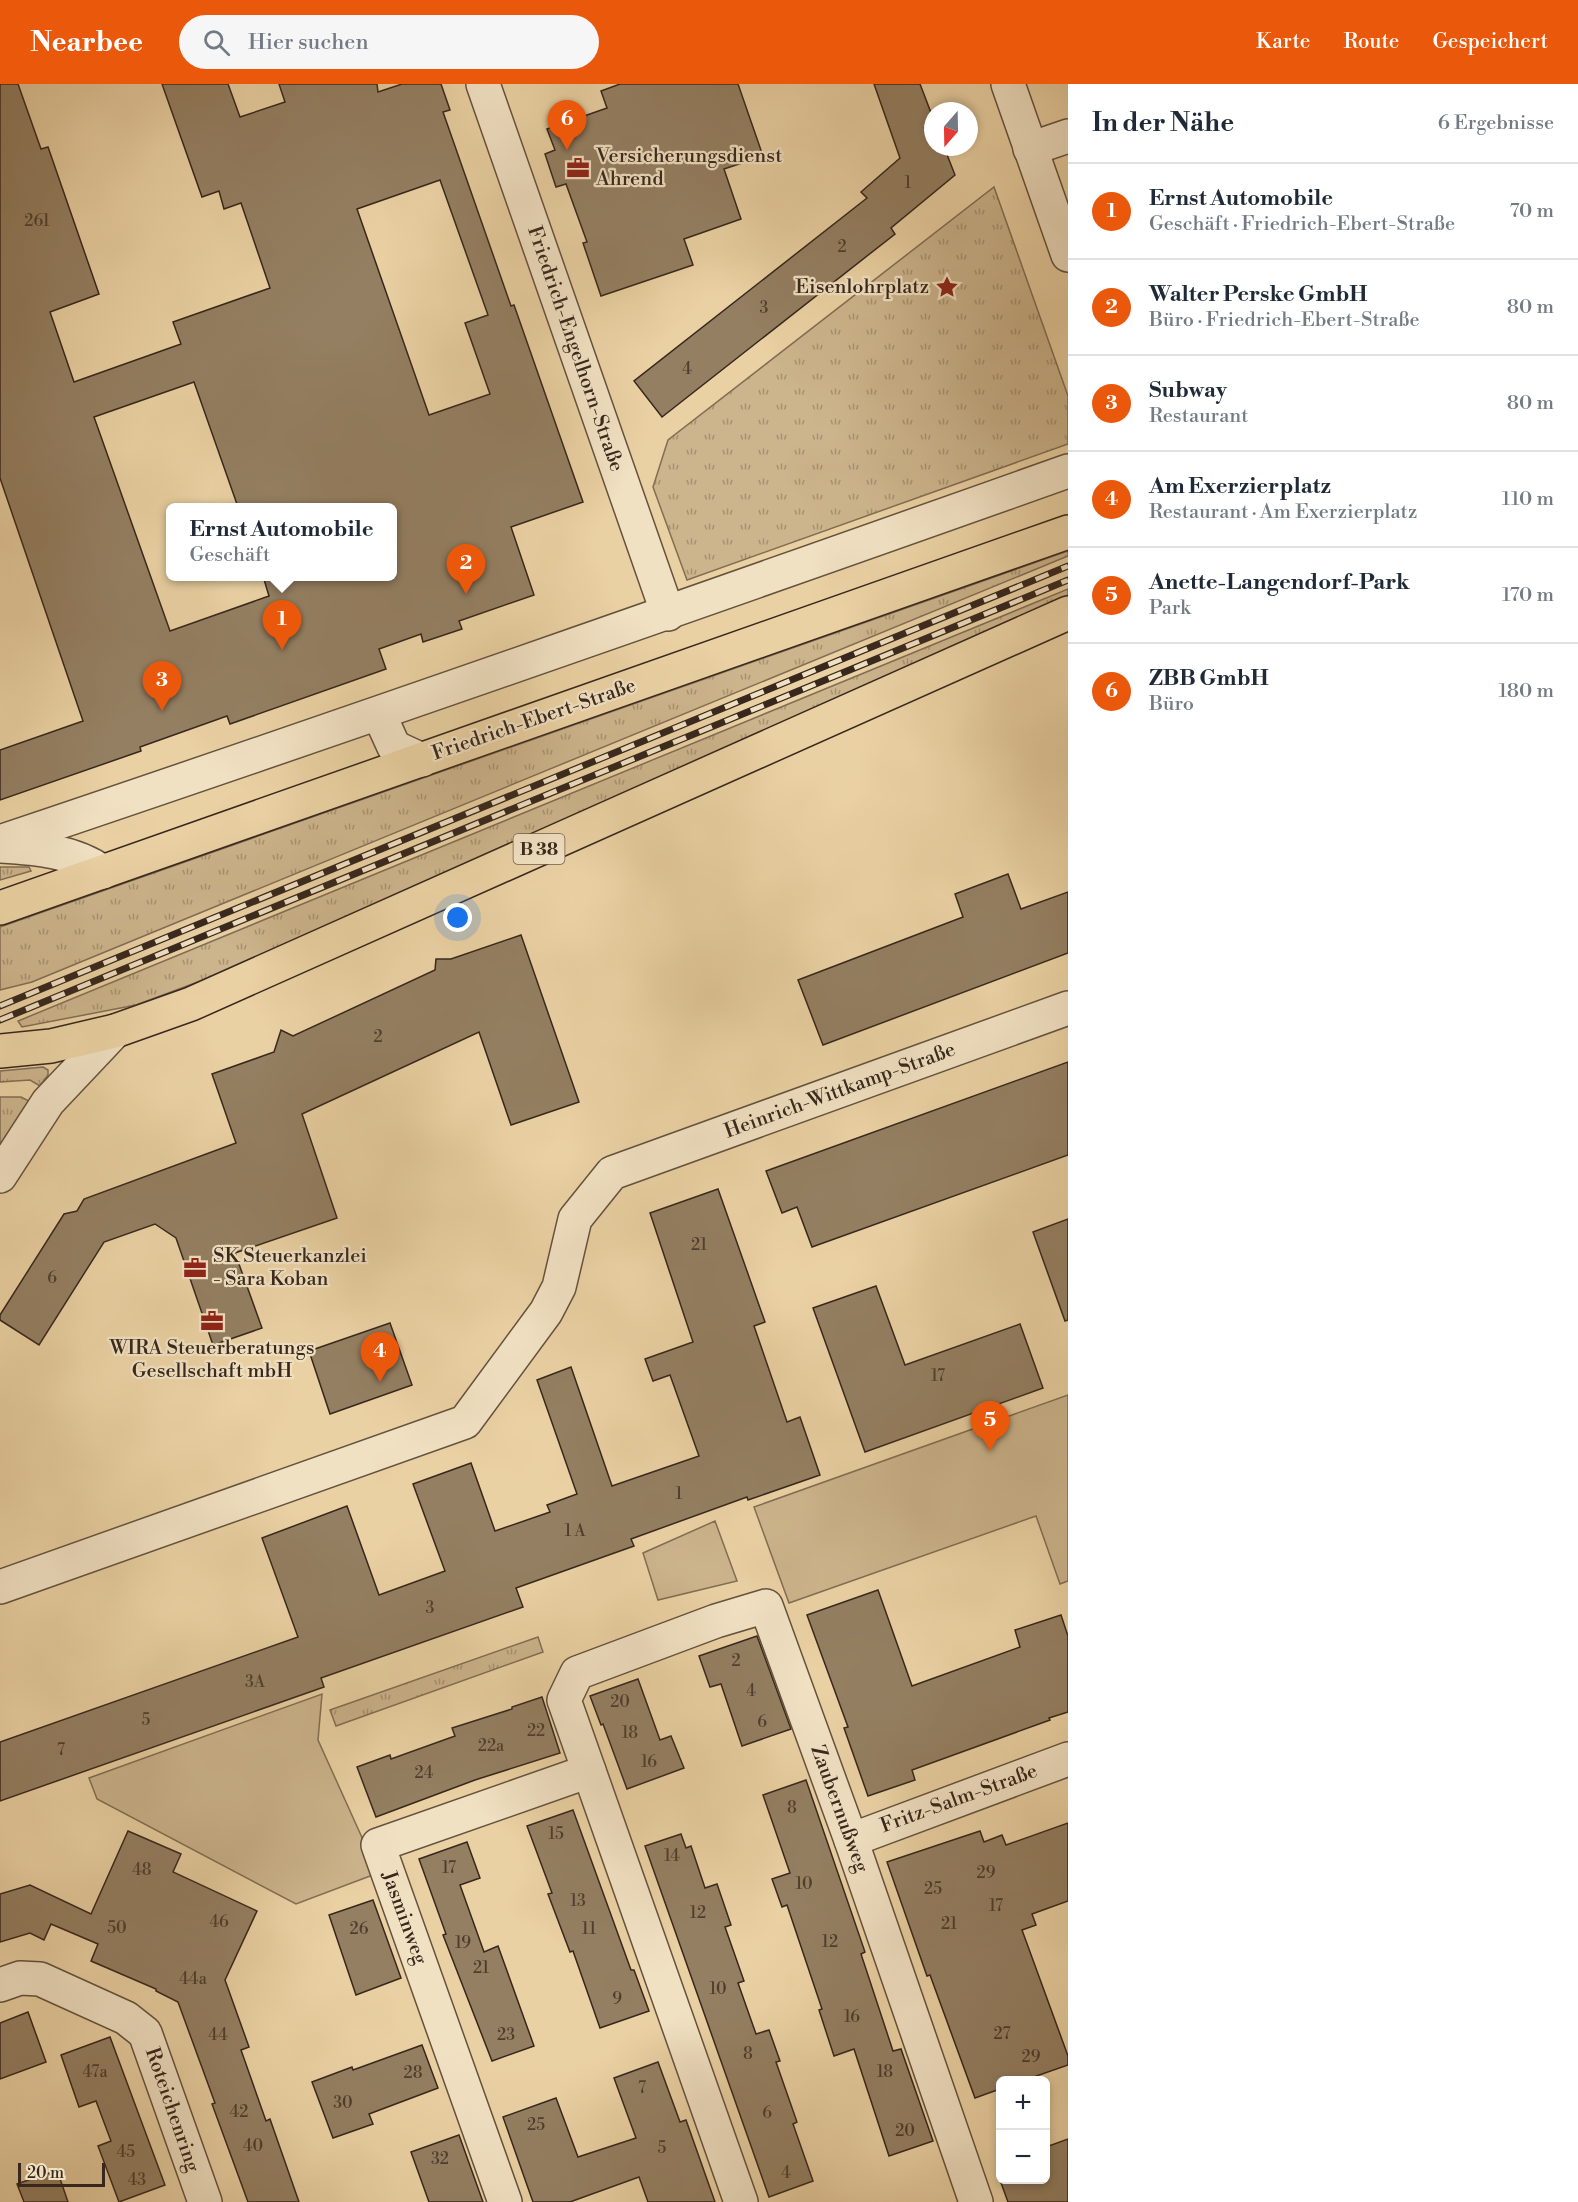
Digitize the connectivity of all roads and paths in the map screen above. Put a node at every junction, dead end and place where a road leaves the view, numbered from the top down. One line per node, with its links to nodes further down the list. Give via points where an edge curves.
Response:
1 (483, 84): 9 (street, Friedrich-Engelhorn-Straße)
2 (1008, 84): 4 (street)
3 (1068, 136): 4 (street)
4 (1030, 149): 5 (street)
5 (1068, 255)
6 (1068, 471): 9 (street)
7 (1068, 532): 11 (main road, Friedrich-Ebert-Straße)
8 (1068, 613): 16 (main road, B 38, via 191,1004)
9 (668, 614): 10 (street)
10 (380, 714): 11 (street, via 394,747); 12 (street)
11 (422, 760): 13 (main road, Friedrich-Ebert-Straße)
12 (0, 844): 13 (street, via 68,855)
13 (103, 872): 14 (main road, Friedrich-Ebert-Straße)
14 (0, 908)
15 (1068, 1008): 19 (street, Heinrich-Wittkamp-Straße, via 612,1173 575,1219 559,1287 546,1312 465,1422)
16 (115, 1031): 17 (main road, B 38, via 51,1046); 18 (street, via 48,1102)
17 (0, 1051)
18 (0, 1176)
19 (0, 1587)
20 (1068, 1759): 22 (street, Fritz-Salm-Straße)
21 (589, 1771): 22 (street, Zaubernußweg, via 564,1700 577,1673 766,1606); 25 (street, Jasminweg, via 378,1845); 26 (street)
22 (851, 1840): 27 (street, Zaubernußweg)
23 (0, 1985): 24 (street, Roteichenring, via 21,1978 40,1979 126,2018 145,2033)
24 (202, 2201)
25 (505, 2202)
26 (741, 2202)
27 (976, 2202)

